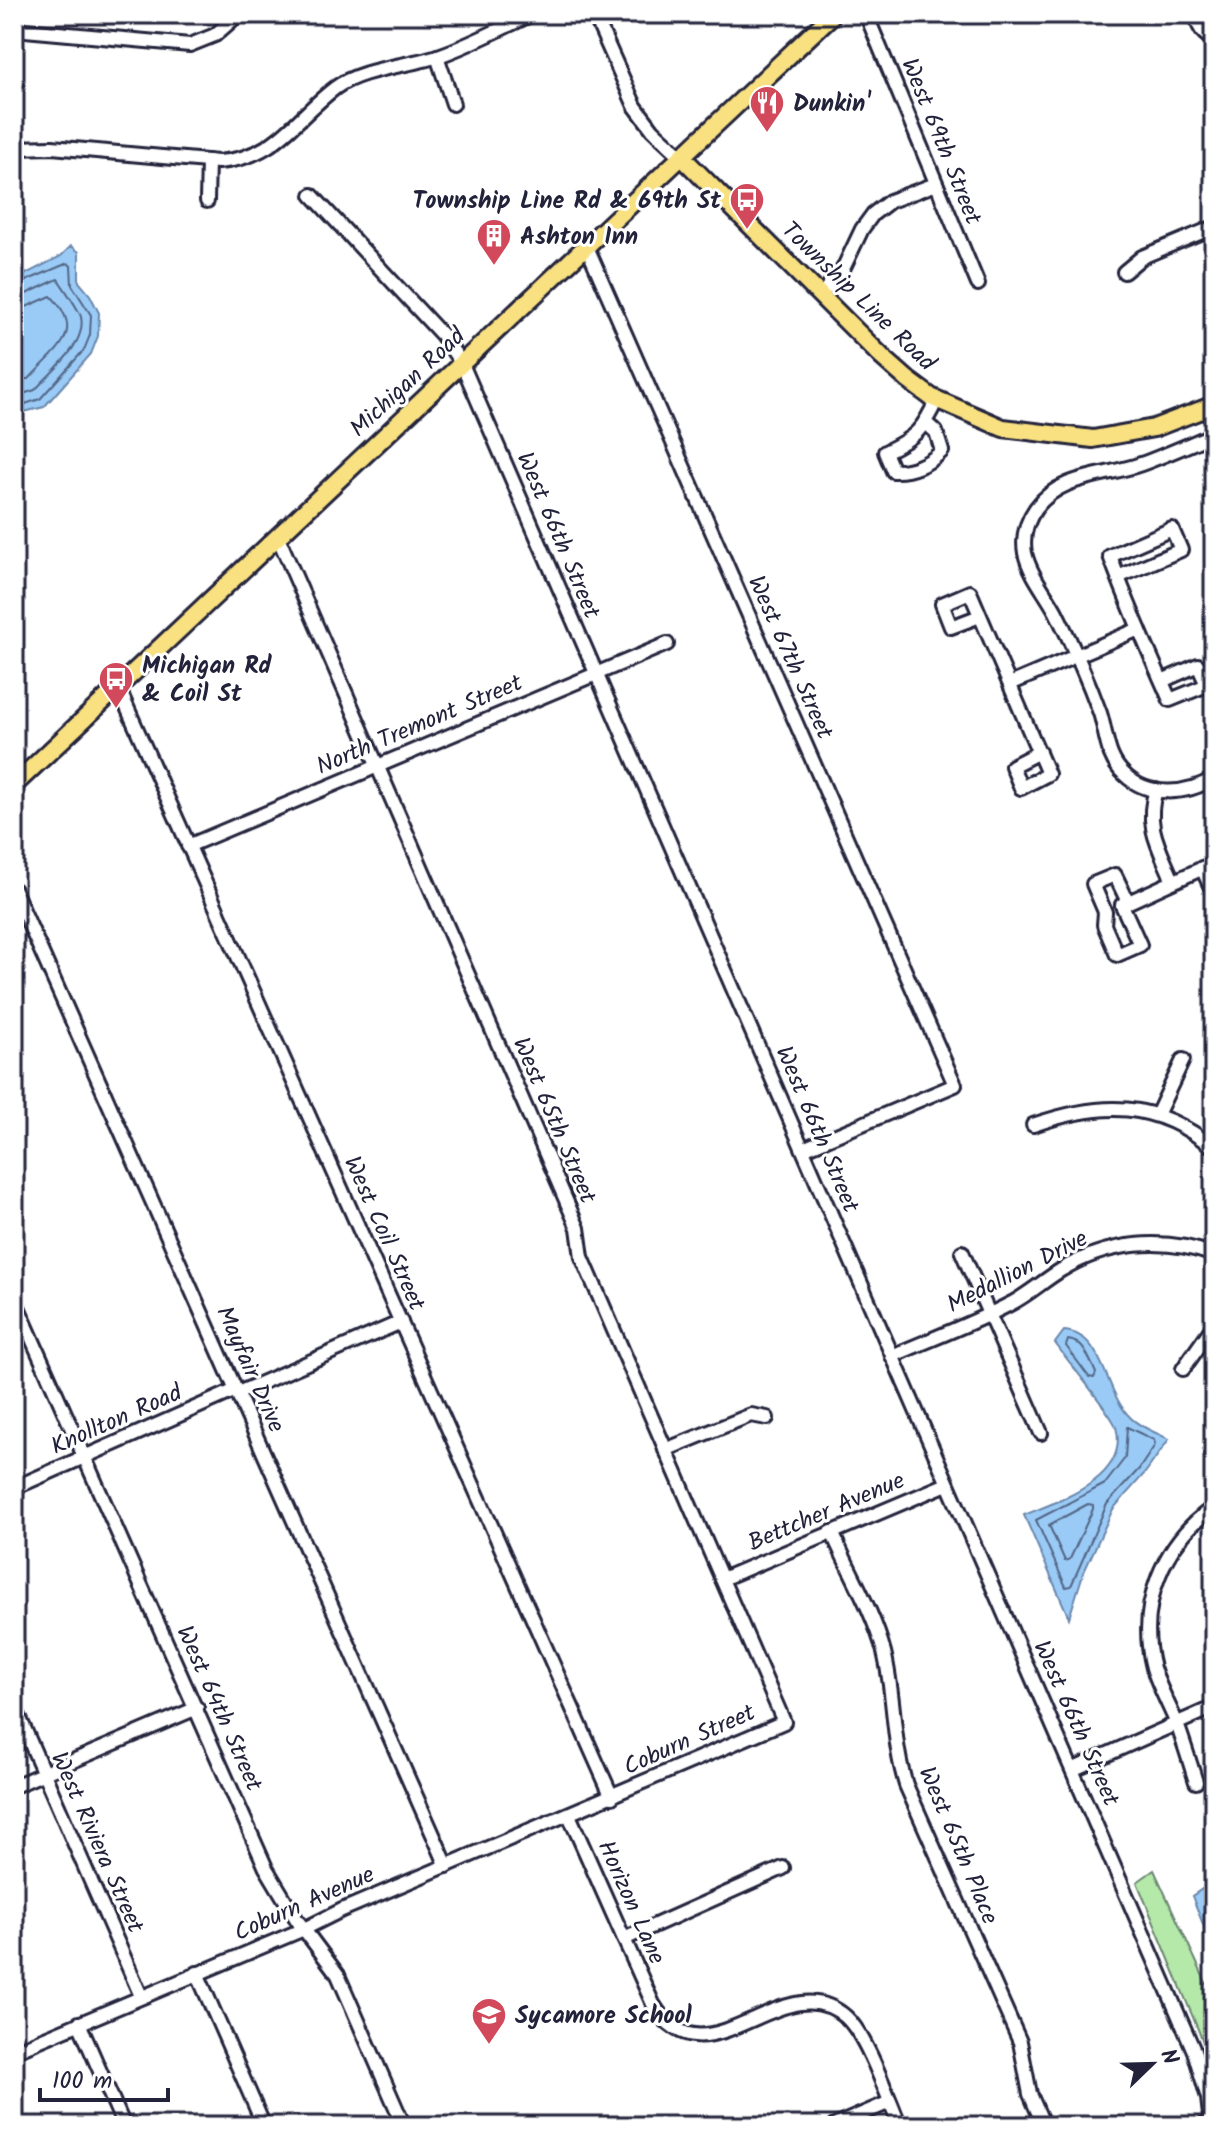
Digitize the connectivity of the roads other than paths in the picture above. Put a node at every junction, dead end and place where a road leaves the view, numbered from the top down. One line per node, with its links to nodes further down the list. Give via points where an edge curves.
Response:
1 (239, 14): 8 (street, via 215,35 190,45)
2 (532, 14): 7 (street)
3 (594, 14): 13 (street, via 635,106)
4 (866, 14): 15 (street, West 69th Street)
5 (1194, 14): 9 (street, via 1201,30)
6 (828, 16): 13 (main road, Michigan Road)
7 (510, 19): 10 (street)
8 (14, 29)
9 (1214, 39)
10 (437, 56): 11 (street); 14 (street, via 346,81 267,148 242,159)
11 (453, 104)
12 (14, 148): 14 (street)
13 (682, 157): 19 (main road, Michigan Road); 22 (main road, Township Line Road)
14 (208, 161): 17 (street)
15 (936, 184): 21 (street, West 69th Street); 22 (street, via 895,199 873,214 843,269)
16 (312, 195): 23 (street, West 66th Street)
17 (207, 201)
18 (1214, 227): 20 (street, via 1142,257)
19 (587, 247): 23 (main road, Michigan Road); 56 (street, West 67th Street, via 955,1085)
20 (1124, 272)
21 (978, 284)
22 (821, 295): 24 (main road, Township Line Road, via 908,380)
23 (462, 364): 30 (main road, Michigan Road); 36 (street, West 66th Street)
24 (937, 399): 26 (main road, Township Line Road, via 1003,428 1093,439); 27 (street)
25 (1214, 405): 26 (main road, Township Line Road)
26 (1181, 418): 29 (street)
27 (926, 423): 27 (street, via 911,439 885,452 893,471 907,471 942,451 936,432)
28 (1214, 434): 29 (street)
29 (1193, 443): 35 (street, via 1138,466 1062,486 1026,522 1025,552 1031,569)
30 (278, 537): 39 (main road, Michigan Road); 41 (street, West 65th Street)
31 (1118, 577): 31 (street, via 1110,556 1172,529 1181,550); 33 (street)
32 (980, 616): 38 (street)
33 (1139, 629): 35 (street); 37 (street)
34 (667, 644): 36 (street, North Tremont Street)
35 (1075, 657): 38 (street); 44 (street, via 1117,767 1133,782)
36 (595, 674): 41 (street, North Tremont Street); 56 (street, West 66th Street)
37 (1162, 681)
38 (1010, 684): 40 (street)
39 (118, 687): 43 (main road, Michigan Road); 45 (street, West Coil Street)
40 (1039, 752)
41 (377, 766): 45 (street, North Tremont Street); 68 (street, West 65th Street, via 578,1228 582,1257)
42 (1214, 778): 44 (street, via 1184,791)
43 (14, 785)
44 (1156, 790): 47 (street, via 1150,822)
45 (188, 846): 61 (street, West Coil Street)
46 (1208, 866): 47 (street); 49 (street)
47 (1173, 881): 50 (street)
48 (14, 890): 65 (street, Mayfair Drive)
49 (1214, 894)
50 (1125, 903): 51 (street); 51 (street, via 1115,875 1093,884); 51 (street, via 1140,945 1117,955 1104,925)
51 (1105, 912)
52 (1183, 1060): 53 (street)
53 (1157, 1115): 54 (street, via 1093,1108); 55 (street)
54 (1033, 1125)
55 (1214, 1148)
56 (803, 1149): 63 (street, West 66th Street)
57 (962, 1252): 60 (street)
58 (1214, 1255): 60 (street, Medallion Drive, via 1157,1244 1110,1249 1072,1264)
59 (14, 1298): 69 (street, West 64th Street)
60 (989, 1314): 63 (street, Medallion Drive); 67 (street)
61 (401, 1322): 65 (street, Knollton Road); 84 (street, West Coil Street)
62 (1214, 1325): 64 (street)
63 (892, 1356): 70 (street, West 66th Street)
64 (1183, 1369)
65 (237, 1392): 69 (street, Knollton Road); 86 (street, Mayfair Drive)
66 (767, 1418): 68 (street, via 751,1415)
67 (1041, 1433)
68 (665, 1450): 74 (street, West 65th Street)
69 (85, 1457): 71 (street, Knollton Road); 77 (street, West 64th Street)
70 (947, 1484): 73 (street, Bettcher Avenue); 80 (street, West 66th Street)
71 (14, 1488)
72 (1214, 1507): 79 (street, via 1169,1554 1150,1606 1151,1657)
73 (832, 1532): 74 (street, Bettcher Avenue); 101 (street, West 65th Place, via 883,1650 906,1785 1020,2042 1029,2089)
74 (722, 1579): 78 (street, West 65th Street)
75 (14, 1705): 81 (street, West Riviera Street)
76 (1214, 1707): 79 (street)
77 (197, 1708): 81 (street); 88 (street, West 64th Street, via 266,1868)
78 (784, 1722): 84 (street, Coburn Street)
79 (1176, 1724): 80 (street); 82 (street)
80 (1074, 1769): 95 (street, West 66th Street, via 1194,2051)
81 (44, 1773): 83 (street); 91 (street, West Riviera Street)
82 (1196, 1782)
83 (14, 1786)
84 (612, 1797): 85 (street, Coburn Avenue)
85 (569, 1815): 86 (street, Coburn Avenue); 89 (street, Horizon Lane)
86 (447, 1866): 88 (street, Coburn Avenue)
87 (783, 1868): 89 (street)
88 (304, 1929): 90 (street, Coburn Avenue); 98 (street, West 64th Street, via 338,1975)
89 (624, 1939): 94 (street, Horizon Lane, via 657,2011 685,2032 721,2033 796,2002 820,2003 838,2011 859,2034)
90 (197, 1973): 91 (street, Coburn Avenue); 97 (street)
91 (141, 1996): 92 (street, Coburn Avenue)
92 (79, 2023): 93 (street, Coburn Avenue); 96 (street)
93 (14, 2051)
94 (890, 2102): 99 (street); 100 (street, Horizon Lane)
95 (1210, 2124)
96 (124, 2126)
97 (264, 2126)
98 (404, 2126)
99 (834, 2126)
100 (900, 2126)
101 (1044, 2126)

